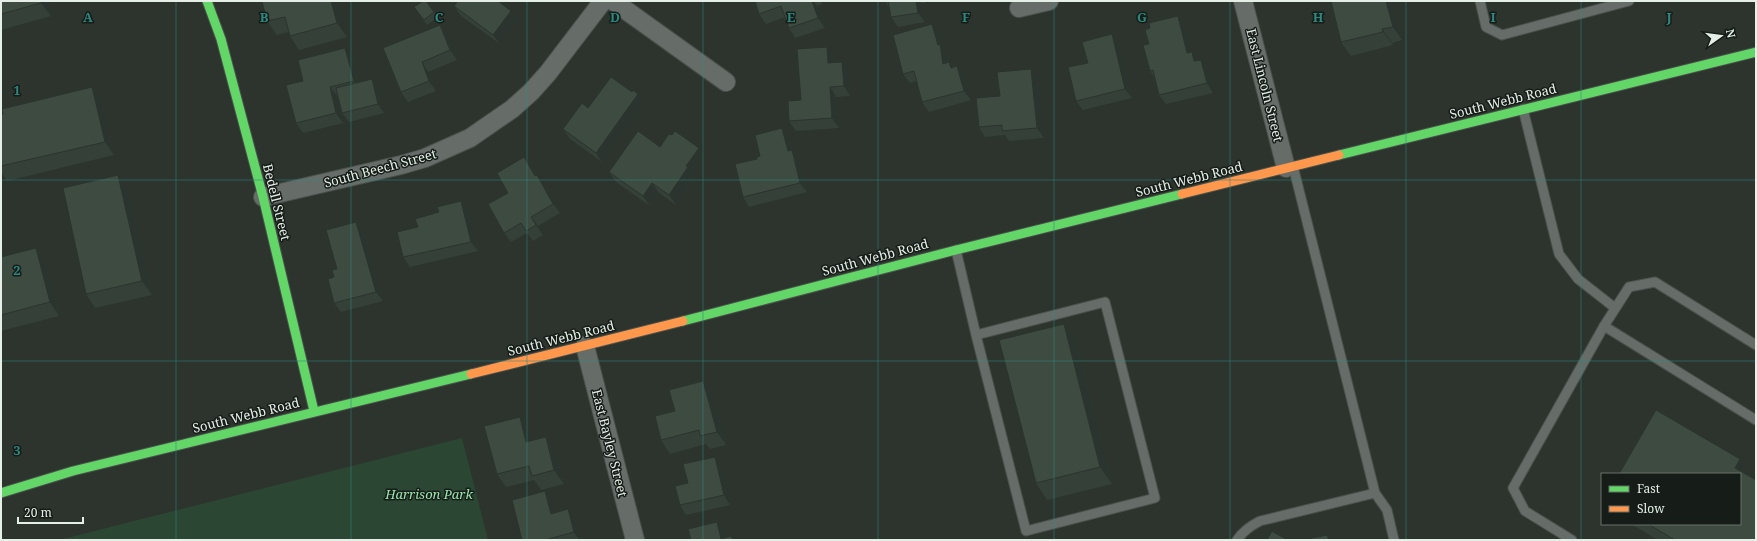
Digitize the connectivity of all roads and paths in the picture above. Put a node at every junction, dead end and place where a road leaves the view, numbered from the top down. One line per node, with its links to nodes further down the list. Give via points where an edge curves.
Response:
1 (207, 1): 13 (main road, Bedell Street, via 221,39)
2 (603, 1): 13 (street, South Beech Street, via 531,92 512,110 470,138 430,156)
3 (613, 1): 10 (street)
4 (1049, 1): 8 (street)
5 (1243, 1): 12 (street, East Lincoln Street)
6 (1480, 1): 7 (lane, via 1486,27 1502,35)
7 (1629, 1)
8 (1020, 8)
9 (1756, 52): 11 (main road, South Webb Road)
10 (726, 82)
11 (1523, 109): 12 (main road, South Webb Road); 15 (lane, via 1559,254 1578,279)
12 (1290, 167): 14 (main road, South Webb Road); 23 (lane)
13 (263, 196): 20 (main road, Bedell Street)
14 (956, 250): 17 (lane); 19 (main road, South Webb Road)
15 (1615, 308): 16 (lane); 18 (lane, via 1629,287 1655,282)
16 (1604, 326): 21 (lane); 27 (lane, via 1513,488 1525,511)
17 (976, 335): 17 (lane, via 1026,531 1155,498 1105,302)
18 (1756, 345)
19 (586, 346): 20 (main road, South Webb Road); 24 (street, East Bayley Street)
20 (314, 411): 22 (main road, South Webb Road, via 73,471)
21 (1756, 420)
22 (1, 493)
23 (1375, 493): 25 (lane, via 1260,521 1242,532); 26 (lane, via 1387,510)
24 (635, 540)
25 (1237, 540)
26 (1394, 540)
27 (1572, 540)

